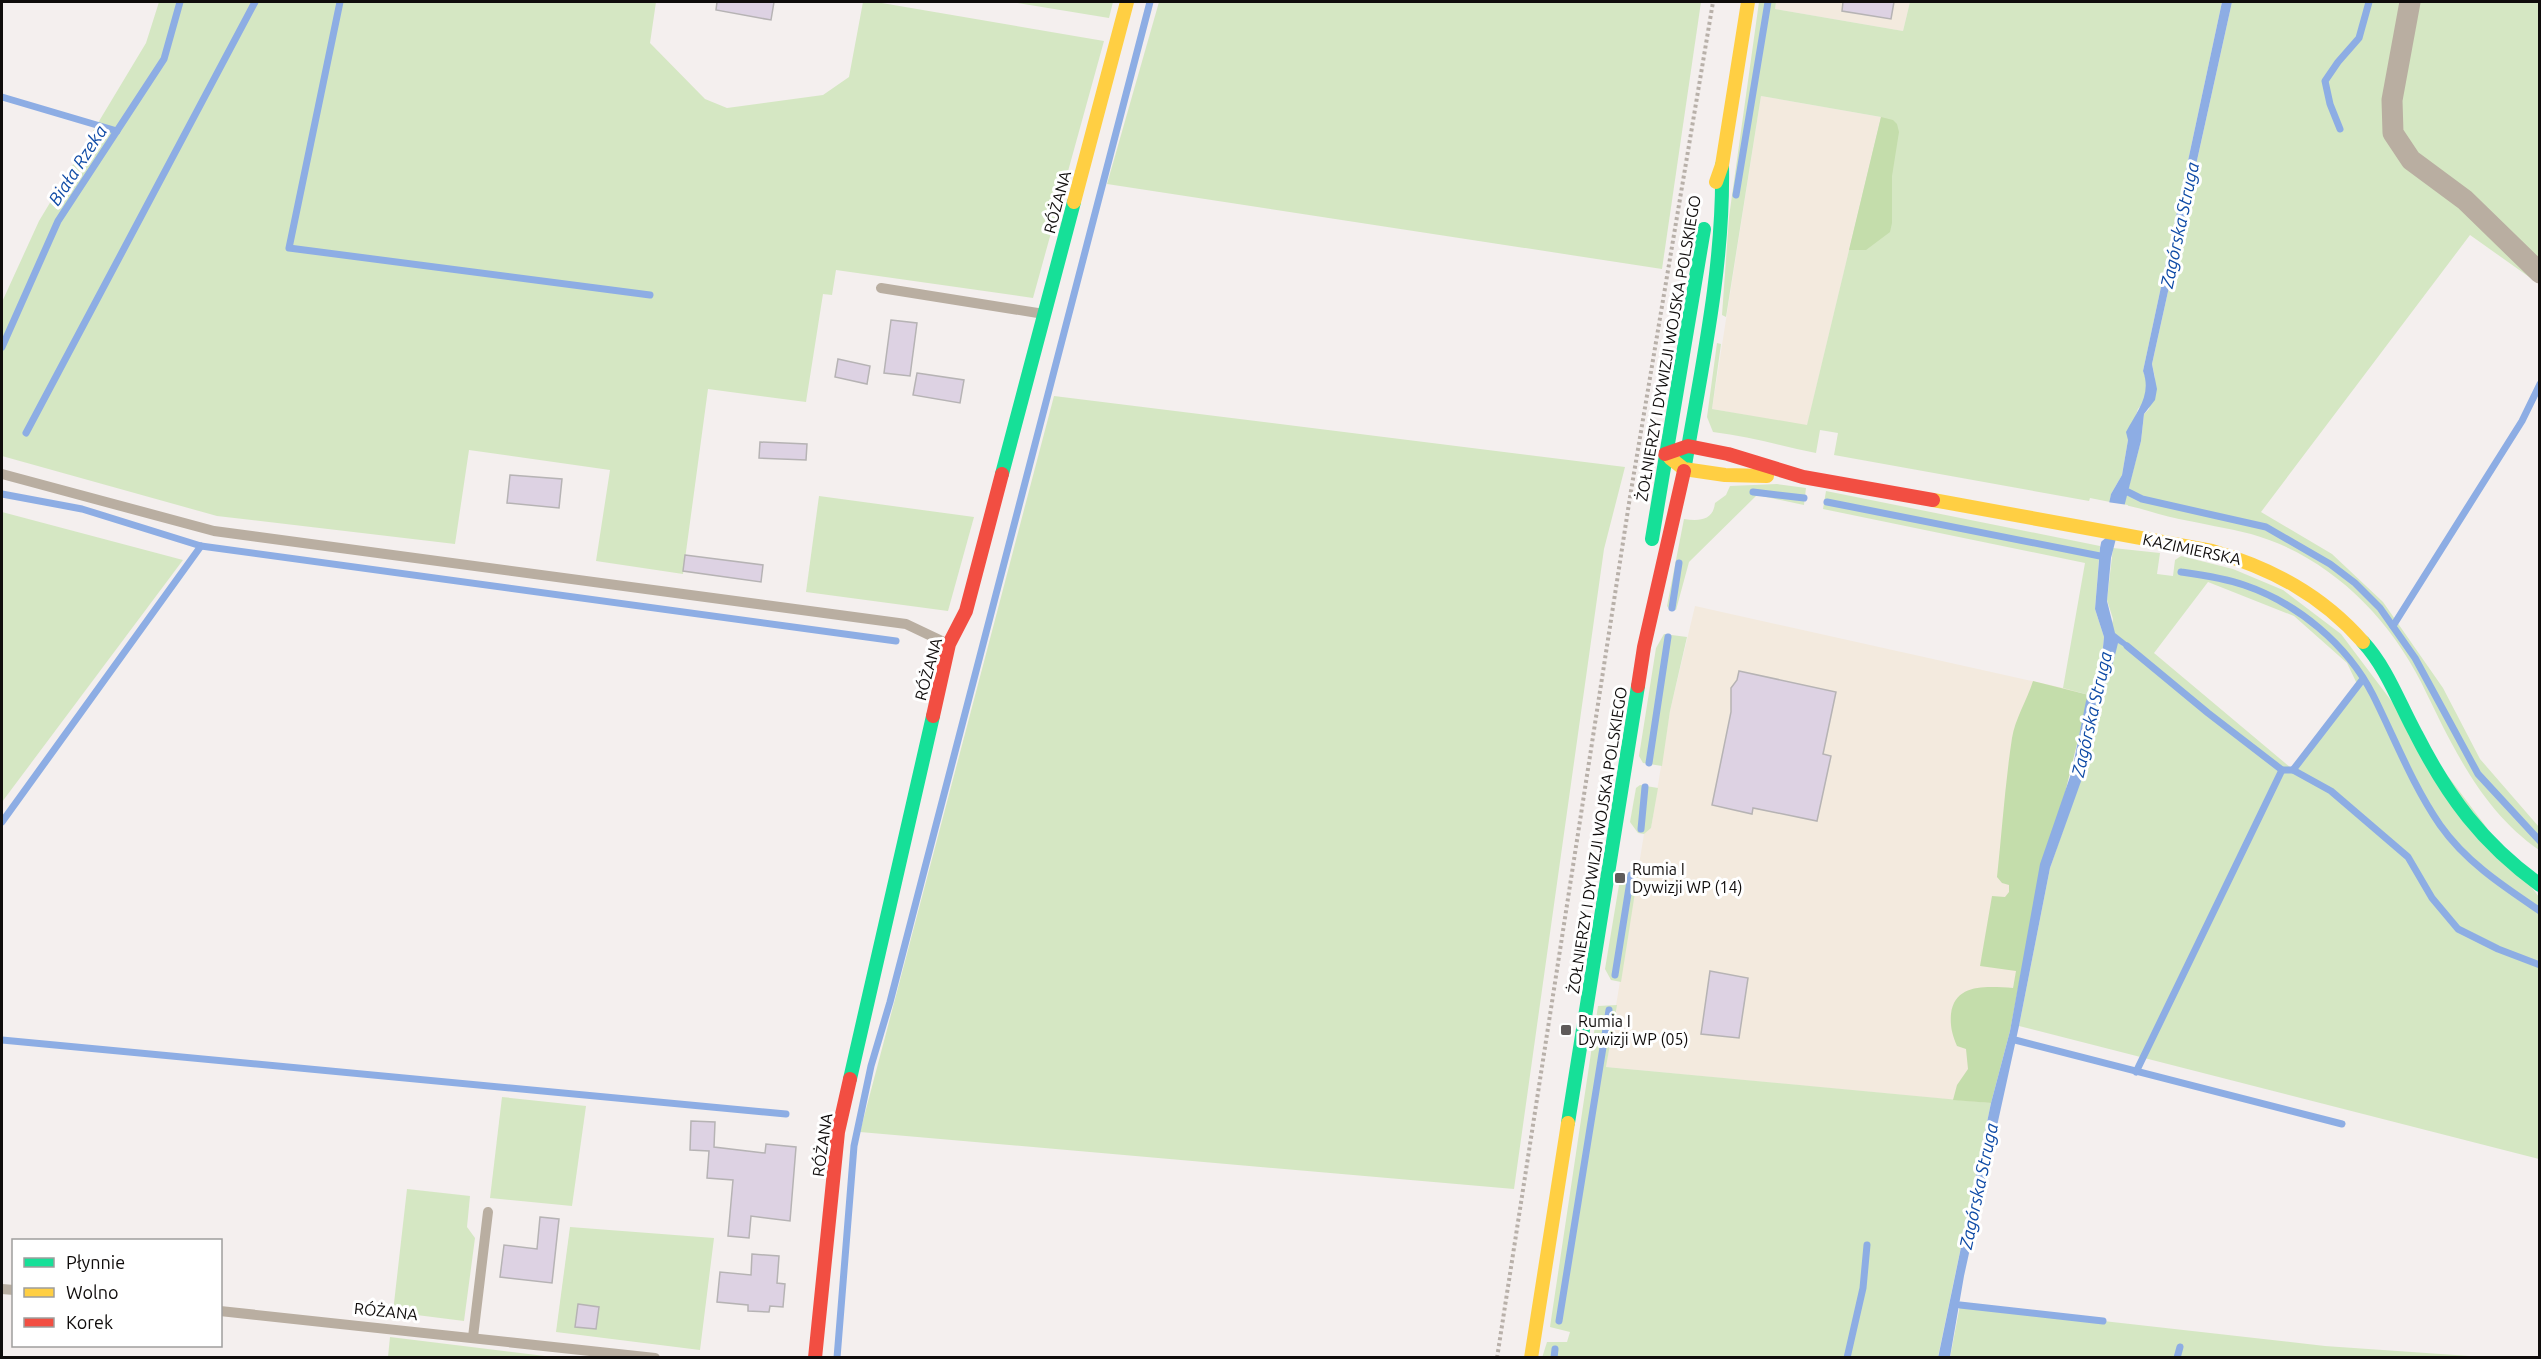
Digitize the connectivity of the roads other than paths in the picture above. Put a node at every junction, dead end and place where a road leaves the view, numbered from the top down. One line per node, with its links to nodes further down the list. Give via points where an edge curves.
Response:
1 (1127, 2): 7 (street, RÓŻANA)
2 (1748, 2): 4 (street, ŻOŁNIERZY I DYWIZJI WOJSKA POLSKIEGO)
3 (2410, 2): 5 (street, via 2392,100 2393,133 2411,160 2465,200)
4 (1722, 165): 8 (street, ŻOŁNIERZY I DYWIZJI WOJSKA POLSKIEGO, via 1718,272); 9 (street, ŻOŁNIERZY I DYWIZJI WOJSKA POLSKIEGO, via 1708,205)
5 (2540, 273)
6 (881, 288): 7 (lane)
7 (1045, 314): 13 (street, RÓŻANA, via 966,611)
8 (1688, 446): 9 (street); 10 (street, ŻOŁNIERZY I DYWIZJI WOJSKA POLSKIEGO); 12 (street, KAZIMIERSKA)
9 (1665, 454): 10 (street, KAZIMIERSKA); 14 (street, ŻOŁNIERZY I DYWIZJI WOJSKA POLSKIEGO, via 1651,543)
10 (1684, 469): 12 (street, KAZIMIERSKA, via 1725,475); 14 (street, ŻOŁNIERZY I DYWIZJI WOJSKA POLSKIEGO)
11 (2, 474): 13 (lane, via 214,531 906,624)
12 (1803, 477): 15 (street, KAZIMIERSKA, via 2239,558 2293,581 2343,619 2368,648 2384,671 2445,789 2466,818 2494,849)
13 (949, 644): 20 (street, RÓŻANA, via 838,1132)
14 (1644, 647): 21 (street, ŻOŁNIERZY I DYWIZJI WOJSKA POLSKIEGO)
15 (2540, 885)
16 (488, 1212): 18 (lane)
17 (222, 1311): 18 (lane, RÓŻANA)
18 (473, 1337): 19 (lane, RÓŻANA)
19 (655, 1358)
20 (815, 1358)
21 (1532, 1358)

